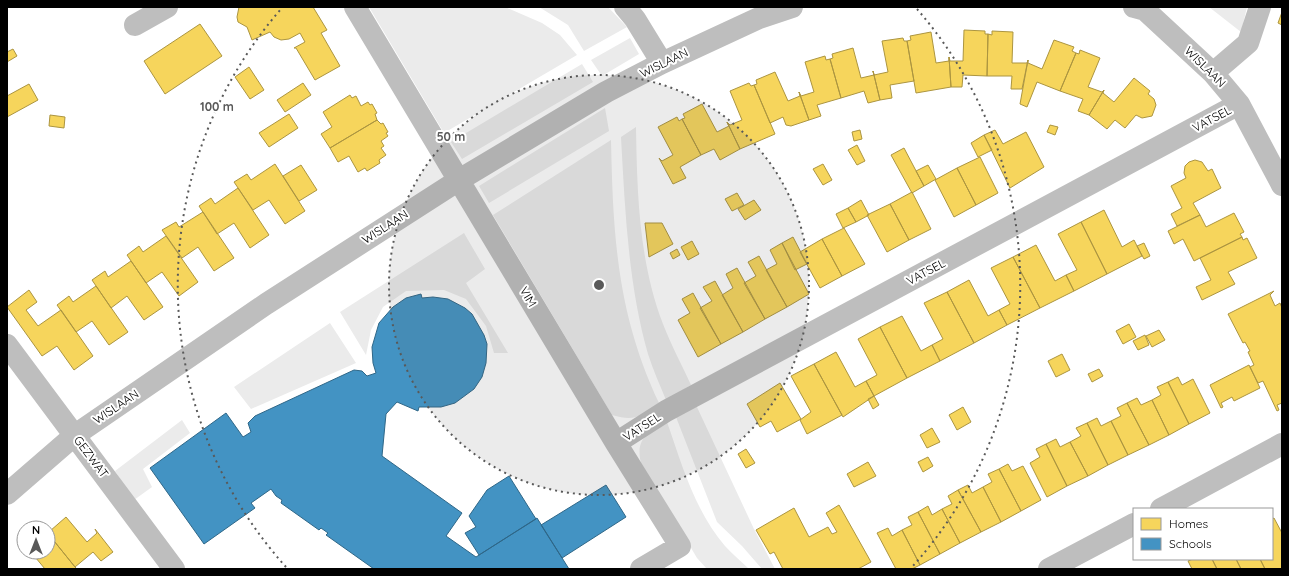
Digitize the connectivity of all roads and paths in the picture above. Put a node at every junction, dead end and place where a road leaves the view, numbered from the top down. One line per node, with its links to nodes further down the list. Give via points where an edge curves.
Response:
1 (167, 7): 7 (street)
2 (355, 7): 11 (street, VIM)
3 (625, 7): 8 (street)
4 (792, 7): 8 (street, WISLAAN, via 759,18)
5 (1260, 7): 9 (street, via 1248,43)
6 (1142, 8): 9 (street, WISLAAN)
7 (135, 25)
8 (662, 63): 11 (street, WISLAAN, via 606,92)
9 (1213, 73): 10 (street, WISLAAN)
10 (1239, 104): 12 (street, WISLAAN); 15 (street, VATSEL, via 666,411)
11 (459, 180): 14 (street, WISLAAN, via 266,304); 15 (street, VIM)
12 (1282, 186)
13 (7, 345): 14 (street, GEZWAT)
14 (75, 435): 17 (street, WISLAAN); 20 (street, GEZWAT)
15 (616, 443): 21 (street, VIM, via 680,546)
16 (1282, 444): 18 (street)
17 (7, 494)
18 (1163, 508)
19 (1133, 525): 22 (street)
20 (174, 569)
21 (641, 569)
22 (1049, 569)

